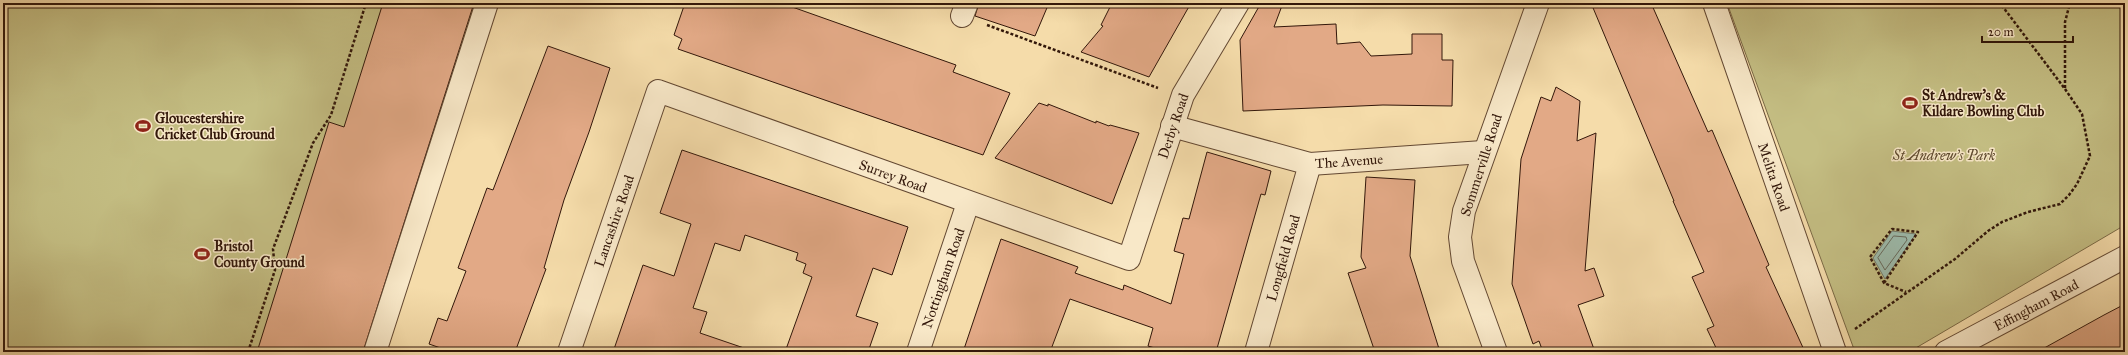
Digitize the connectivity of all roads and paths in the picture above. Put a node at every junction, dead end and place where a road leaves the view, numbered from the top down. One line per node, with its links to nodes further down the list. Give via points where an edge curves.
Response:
1 (366, 3): 21 (path, via 331,114 313,143 273,249 275,270)
2 (487, 3): 22 (street)
3 (1238, 3): 11 (street, Derby Road)
4 (1538, 3): 13 (street, Sommerville Road)
5 (1714, 3): 20 (street, Melita Road)
6 (2000, 3): 9 (path)
7 (2070, 3): 9 (path, via 2066,22)
8 (964, 9): 11 (path, via 1157,88)
9 (2065, 89): 19 (path, via 2082,114 2090,156 2069,196 2060,204 2002,222 1955,259)
10 (658, 91): 15 (street, Surrey Road); 23 (street, Lancashire Road)
11 (1183, 95): 12 (street, Derby Road)
12 (1172, 126): 14 (street, The Avenue); 17 (street, Derby Road)
13 (1484, 152): 14 (street, The Avenue); 26 (street, Sommerville Road, via 1464,211 1460,249)
14 (1310, 164): 25 (street, Longfield Road)
15 (968, 203): 17 (street, Surrey Road); 24 (street, Nottingham Road)
16 (2125, 257): 27 (street, Effingham Road)
17 (1129, 259)
18 (1884, 283): 18 (path, via 1870,257 1892,229 1918,232); 19 (path)
19 (1906, 292): 20 (path)
20 (1833, 349)
21 (248, 352)
22 (375, 352)
23 (569, 352)
24 (918, 352)
25 (1256, 352)
26 (1496, 352)
27 (1946, 352)

